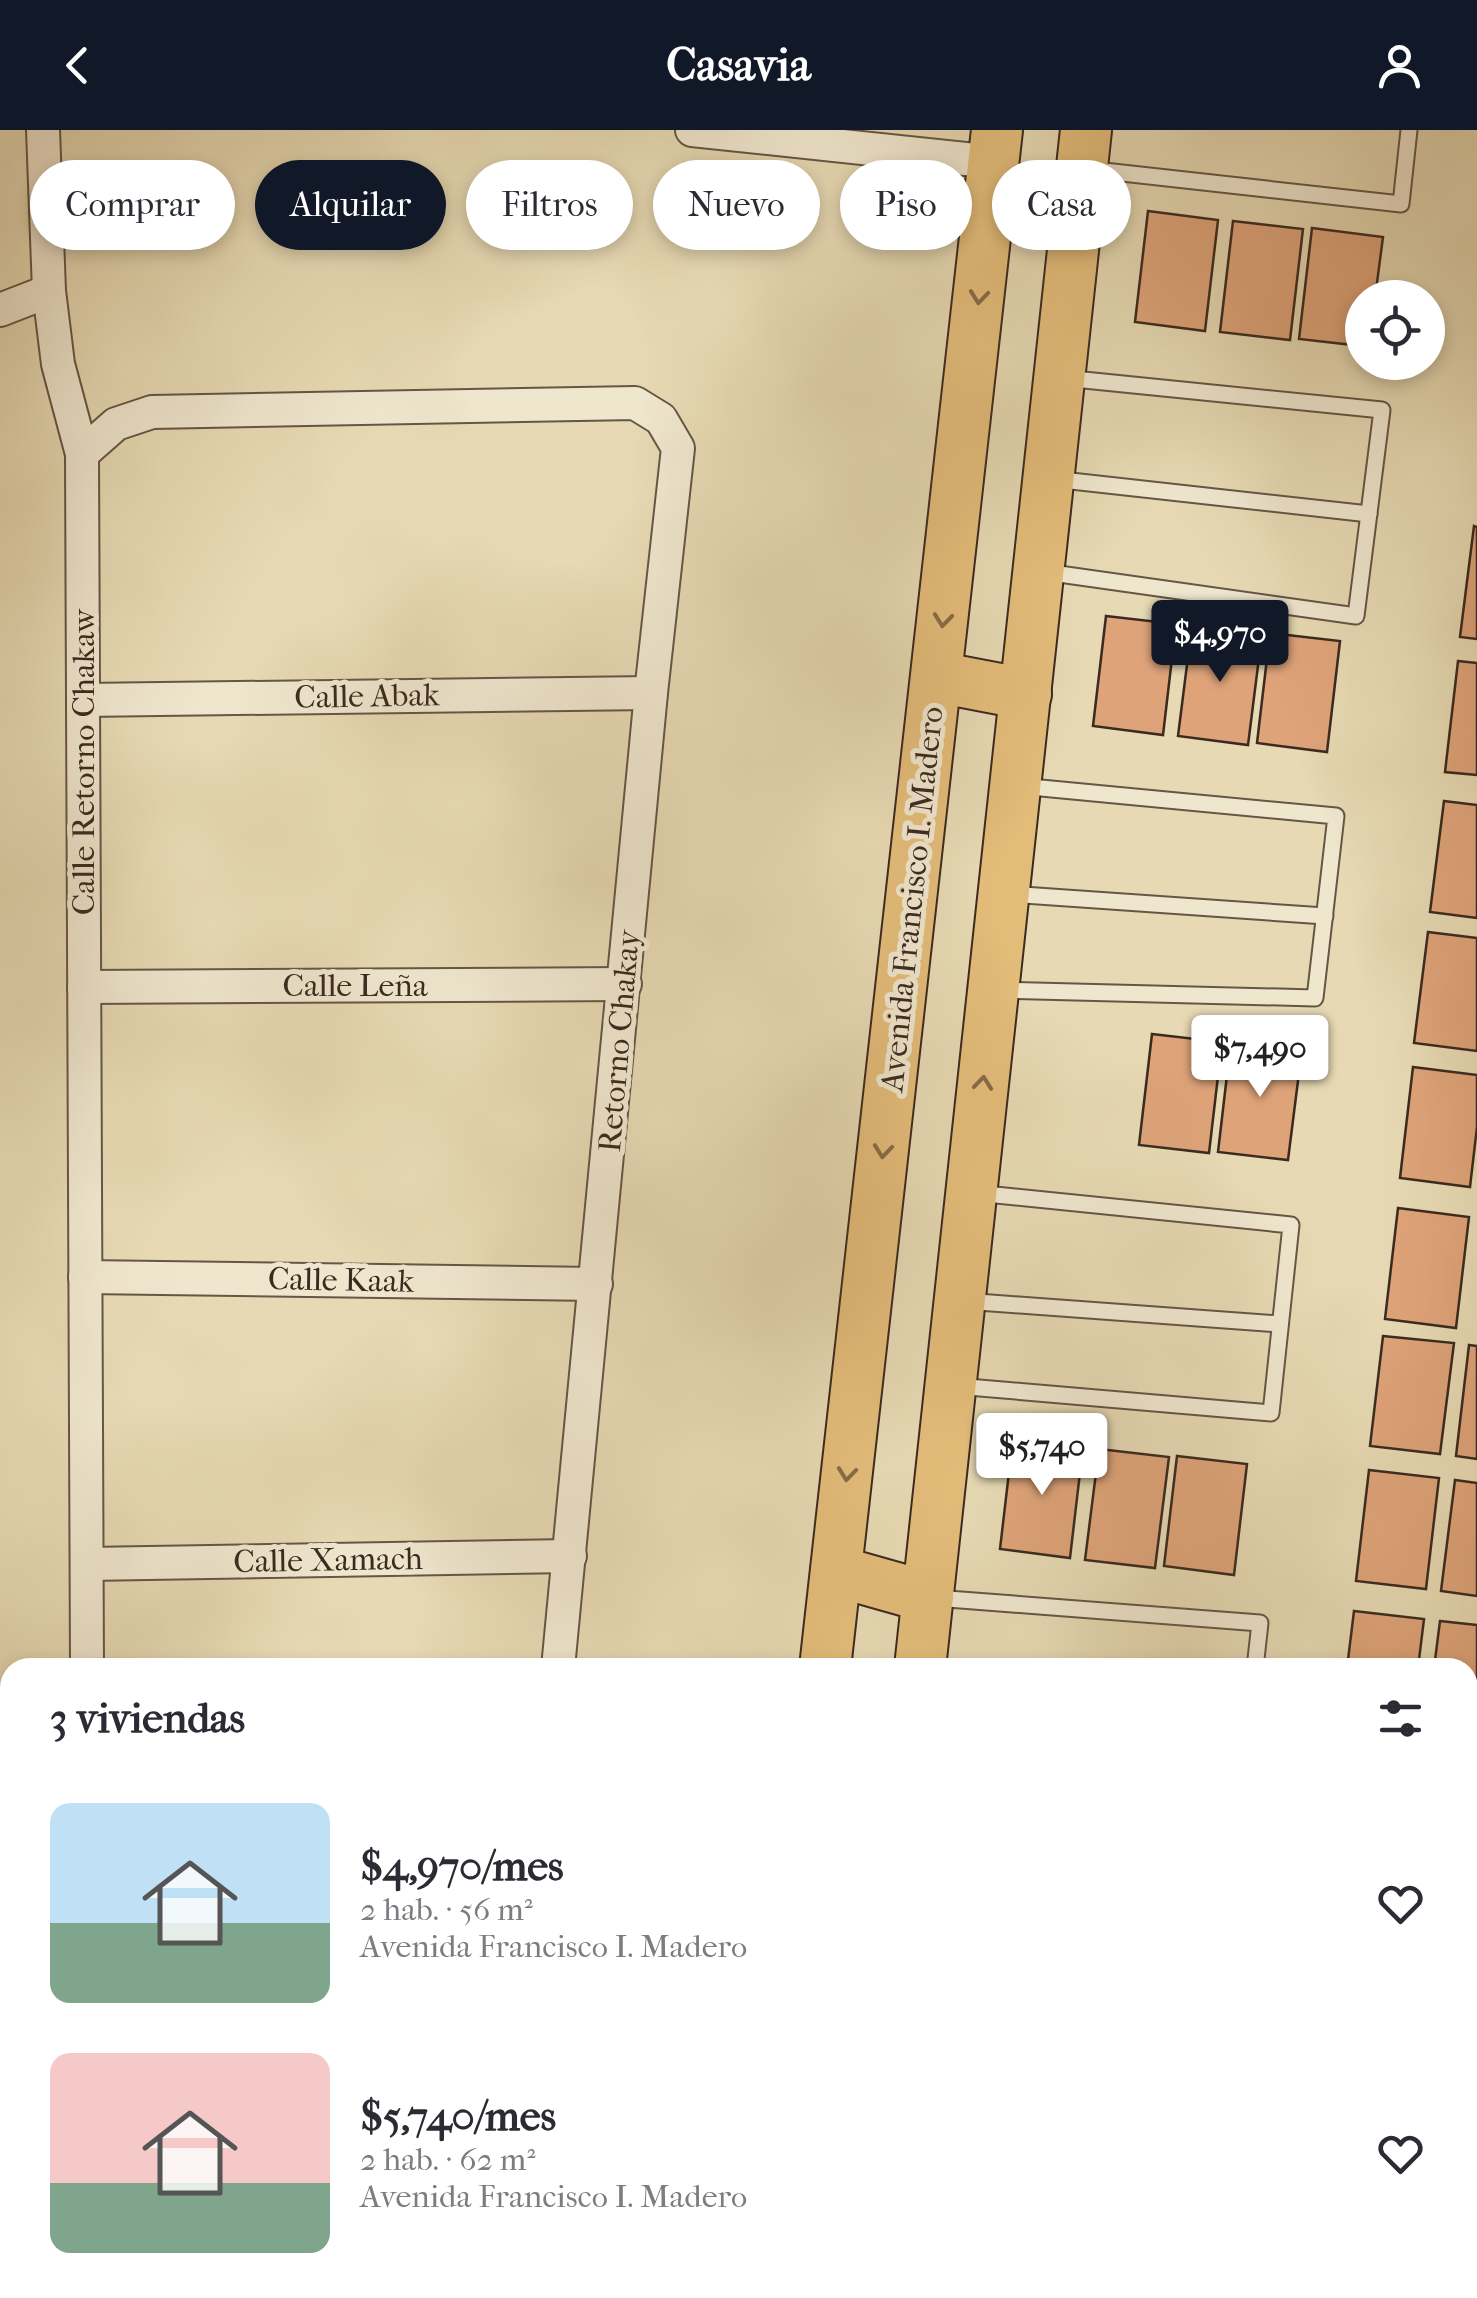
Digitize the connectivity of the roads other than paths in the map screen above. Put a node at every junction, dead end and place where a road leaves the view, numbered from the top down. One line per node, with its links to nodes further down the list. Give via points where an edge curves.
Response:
1 (44, 130): 6 (street, Calle Retorno Chakaw)
2 (692, 130): 4 (street)
3 (1409, 130): 5 (lane, via 1401,204)
4 (996, 146): 13 (main road, Avenida Francisco I. Madero, one-way to 13)
5 (1084, 149): 8 (main road)
6 (49, 291): 7 (street); 9 (street, Calle Retorno Chakaw, via 58,364)
7 (0, 310)
8 (1060, 377): 10 (main road); 11 (lane, via 1382,410)
9 (82, 454): 14 (street, Retorno Chakay, via 116,424 152,412 635,403 661,420 678,448); 16 (street, Calle Retorno Chakaw)
10 (1049, 479): 11 (lane); 12 (main road)
11 (1369, 514): 12 (lane, via 1356,616)
12 (1039, 570): 15 (main road)
13 (937, 677): 15 (main road); 31 (main road, Avenida Francisco I. Madero, one-way to 31)
14 (651, 692): 16 (street, Calle Abak); 20 (street, Retorno Chakay)
15 (1026, 694): 17 (main road)
16 (83, 700): 21 (street, Calle Retorno Chakaw)
17 (1016, 786): 18 (main road); 19 (lane, via 1336,816)
18 (1004, 894): 19 (lane); 22 (main road)
19 (1325, 916): 22 (lane, via 1315,998)
20 (625, 984): 21 (street, Calle Leña); 25 (street, Retorno Chakay)
21 (84, 987): 24 (street, Calle Retorno Chakaw)
22 (994, 990): 23 (main road, one-way to 22)
23 (972, 1192): 26 (main road); 27 (lane, via 1291,1225)
24 (86, 1277): 25 (street, Calle Kaak); 30 (street, Calle Retorno Chakaw)
25 (596, 1284): 29 (street, Retorno Chakay)
26 (960, 1301): 27 (lane); 28 (main road)
27 (1280, 1324): 28 (lane, via 1271,1413)
28 (951, 1385): 32 (main road)
29 (570, 1556): 30 (street, Calle Xamach); 34 (street, Retorno Chakay)
30 (87, 1564): 33 (street, Calle Retorno Chakaw)
31 (836, 1571): 32 (main road); 35 (main road, Avenida Francisco I. Madero)
32 (928, 1598): 36 (main road); 37 (lane, via 1260,1622)
33 (87, 1658)
34 (559, 1658)
35 (826, 1658)
36 (921, 1658)
37 (1256, 1658)

